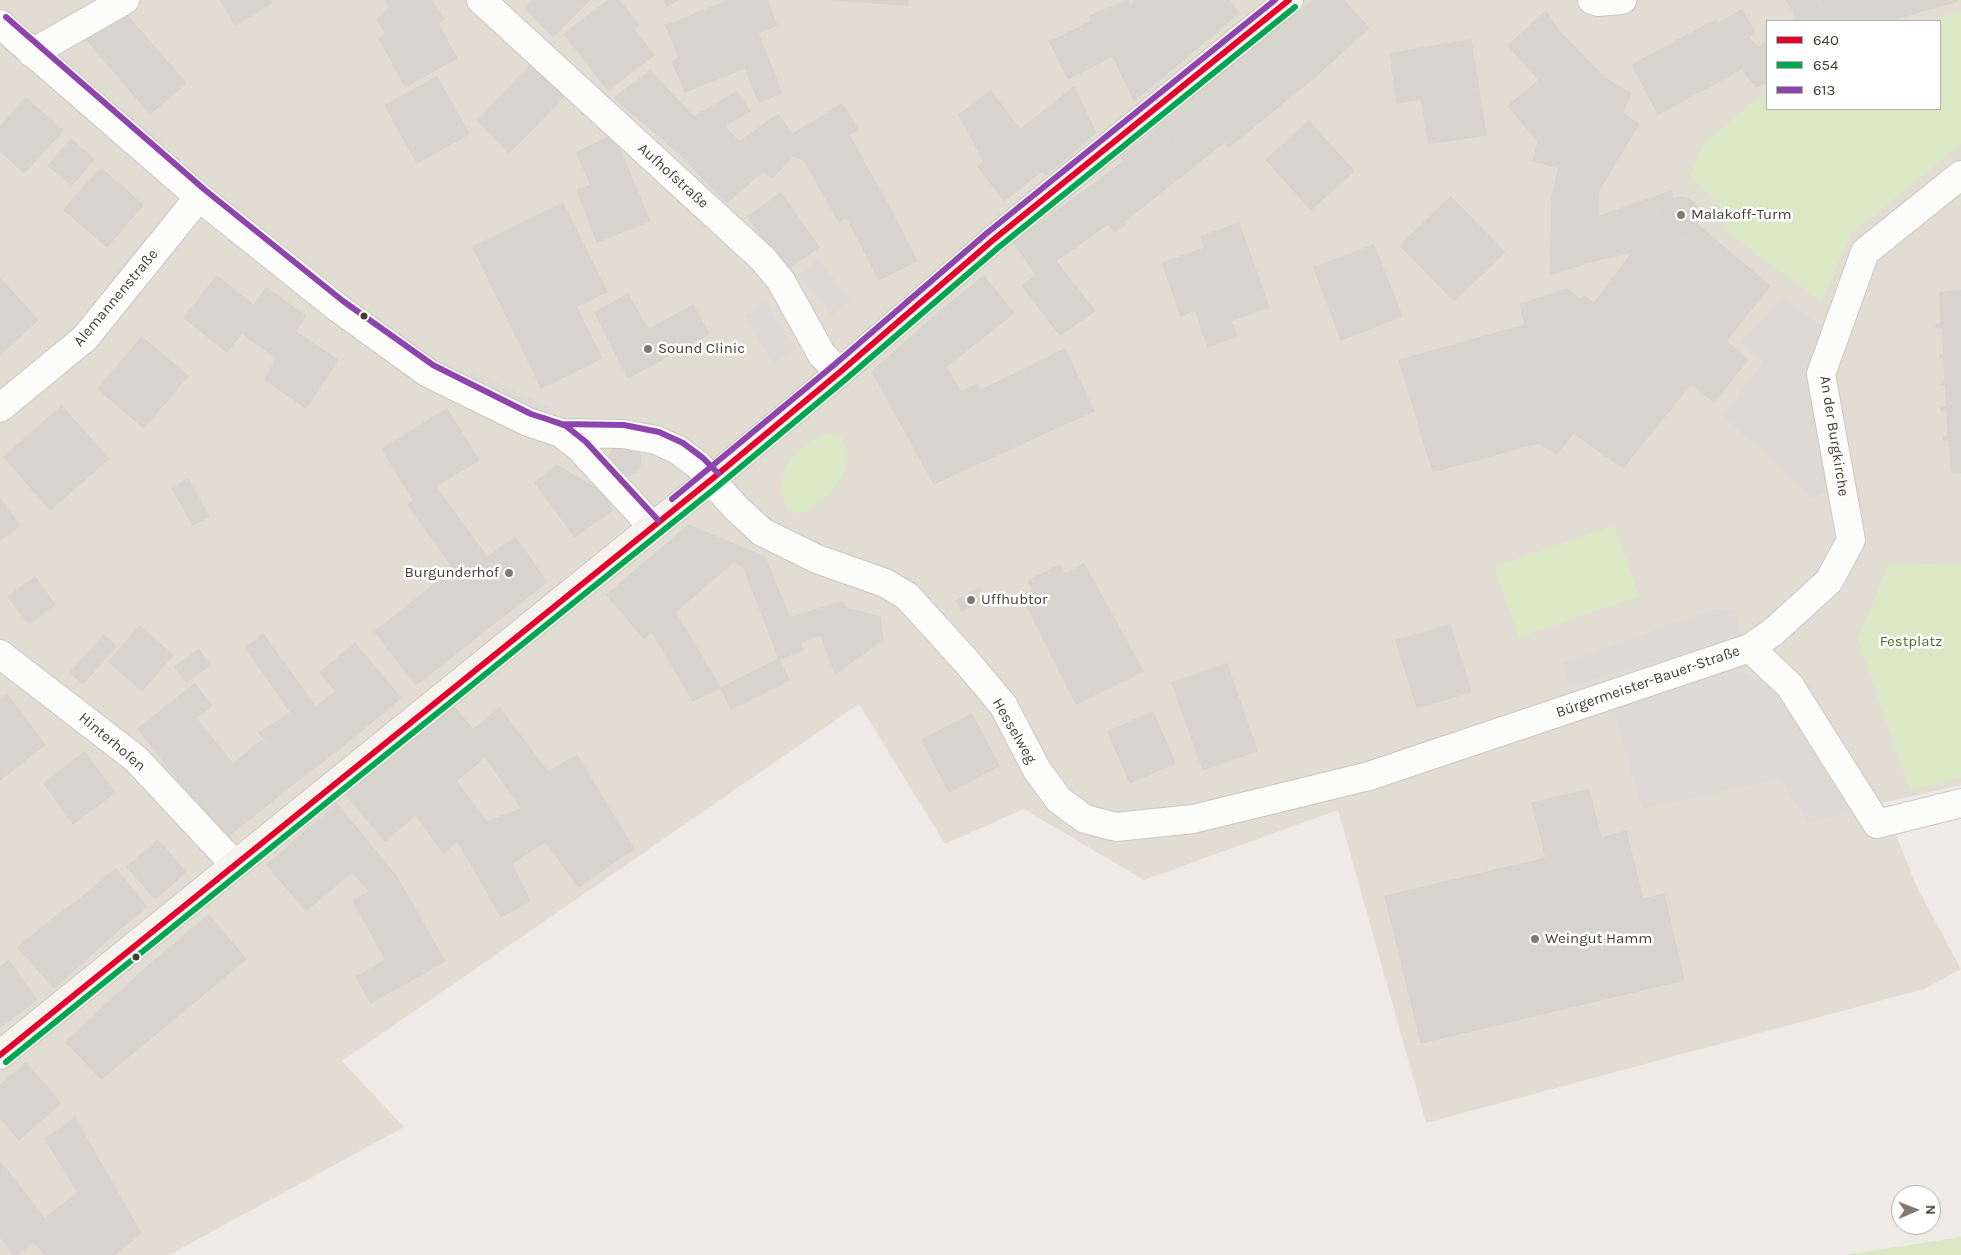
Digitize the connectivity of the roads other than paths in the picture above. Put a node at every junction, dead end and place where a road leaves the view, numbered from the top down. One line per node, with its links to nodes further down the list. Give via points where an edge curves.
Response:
1 (125, 0): 7 (street)
2 (481, 0): 10 (street, Aufhofstraße, via 763,258 781,281 822,355)
3 (1289, 0): 10 (street, via 993,240)
4 (1592, 0): 5 (street)
5 (1622, 0)
6 (0, 24): 7 (street)
7 (32, 53): 9 (street)
8 (1961, 175): 15 (street, An der Burgkirche, via 1865,252 1821,374 1851,540 1829,581 1773,632)
9 (199, 197): 11 (street, Alemannenstraße, via 85,338); 12 (street, via 338,308 428,374 528,422)
10 (840, 372): 13 (street)
11 (0, 408)
12 (562, 433): 13 (street, Hesselweg, via 623,434 656,440 678,450); 14 (street, via 580,448)
13 (712, 479): 14 (street); 17 (street, Hesselweg, via 762,532 817,559 885,583 906,596 1003,705 1037,770 1059,800 1085,819 1116,827 1193,819)
14 (652, 526): 19 (street)
15 (1750, 648): 17 (street, Bürgermeister-Bauer-Straße); 18 (street, Bürgermeister-Bauer-Straße, via 1790,686 1877,824)
16 (0, 654): 19 (street, Hinterhofen, via 136,759)
17 (1369, 776)
18 (1961, 803)
19 (234, 864): 20 (street)
20 (0, 1055)

